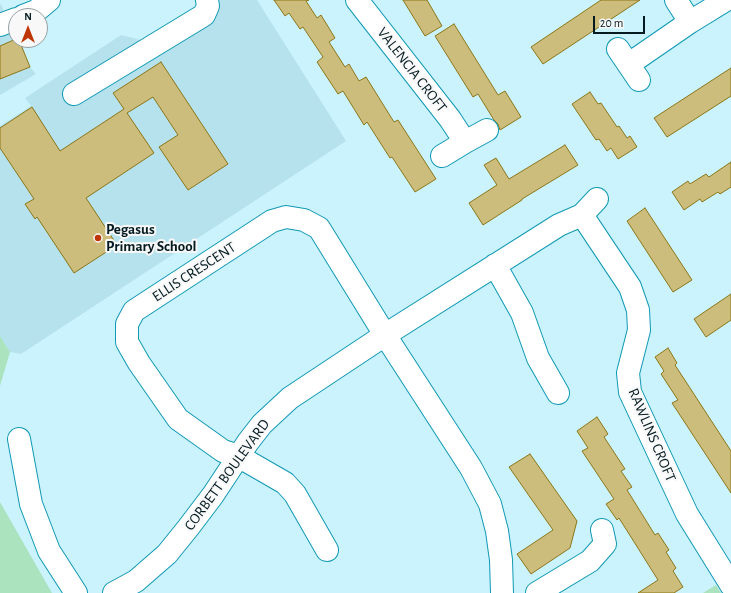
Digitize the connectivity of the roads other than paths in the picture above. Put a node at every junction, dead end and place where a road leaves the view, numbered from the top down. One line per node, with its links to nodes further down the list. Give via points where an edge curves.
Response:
1 (49, 0): 6 (street)
2 (207, 0): 9 (street, via 208,6 204,15)
3 (357, 0): 11 (street, VALENCIA CROFT)
4 (676, 0): 7 (street)
5 (726, 0): 7 (street)
6 (39, 8)
7 (690, 22): 8 (street)
8 (629, 64)
9 (74, 94)
10 (487, 130): 11 (street)
11 (465, 142): 12 (street)
12 (442, 156)
13 (597, 199): 14 (street)
14 (582, 215): 15 (street, CORBETT BOULEVARD, via 559,225); 22 (street, RAWLINS CROFT, via 630,288 638,310 640,330 628,373 630,392 687,514)
15 (495, 265): 16 (street, CORBETT BOULEVARD); 17 (street, via 522,313 538,358)
16 (385, 335): 19 (street, CORBETT BOULEVARD, via 290,398 262,424); 19 (street, ELLIS CRESCENT, via 319,228 304,220 286,217 272,222 134,311 128,324 128,342 139,363 178,419 223,451); 25 (street, ELLIS CRESCENT, via 490,504 501,560)
17 (558, 393)
18 (19, 439): 23 (street, via 31,504 49,551)
19 (238, 456): 21 (street, ELLIS CRESCENT, via 285,483 295,494); 24 (street, CORBETT BOULEVARD, via 193,523 167,554 136,581)
20 (602, 530): 26 (street, via 605,544 590,561)
21 (327, 550)
22 (731, 585)
23 (76, 593)
24 (114, 593)
25 (502, 593)
26 (537, 593)

